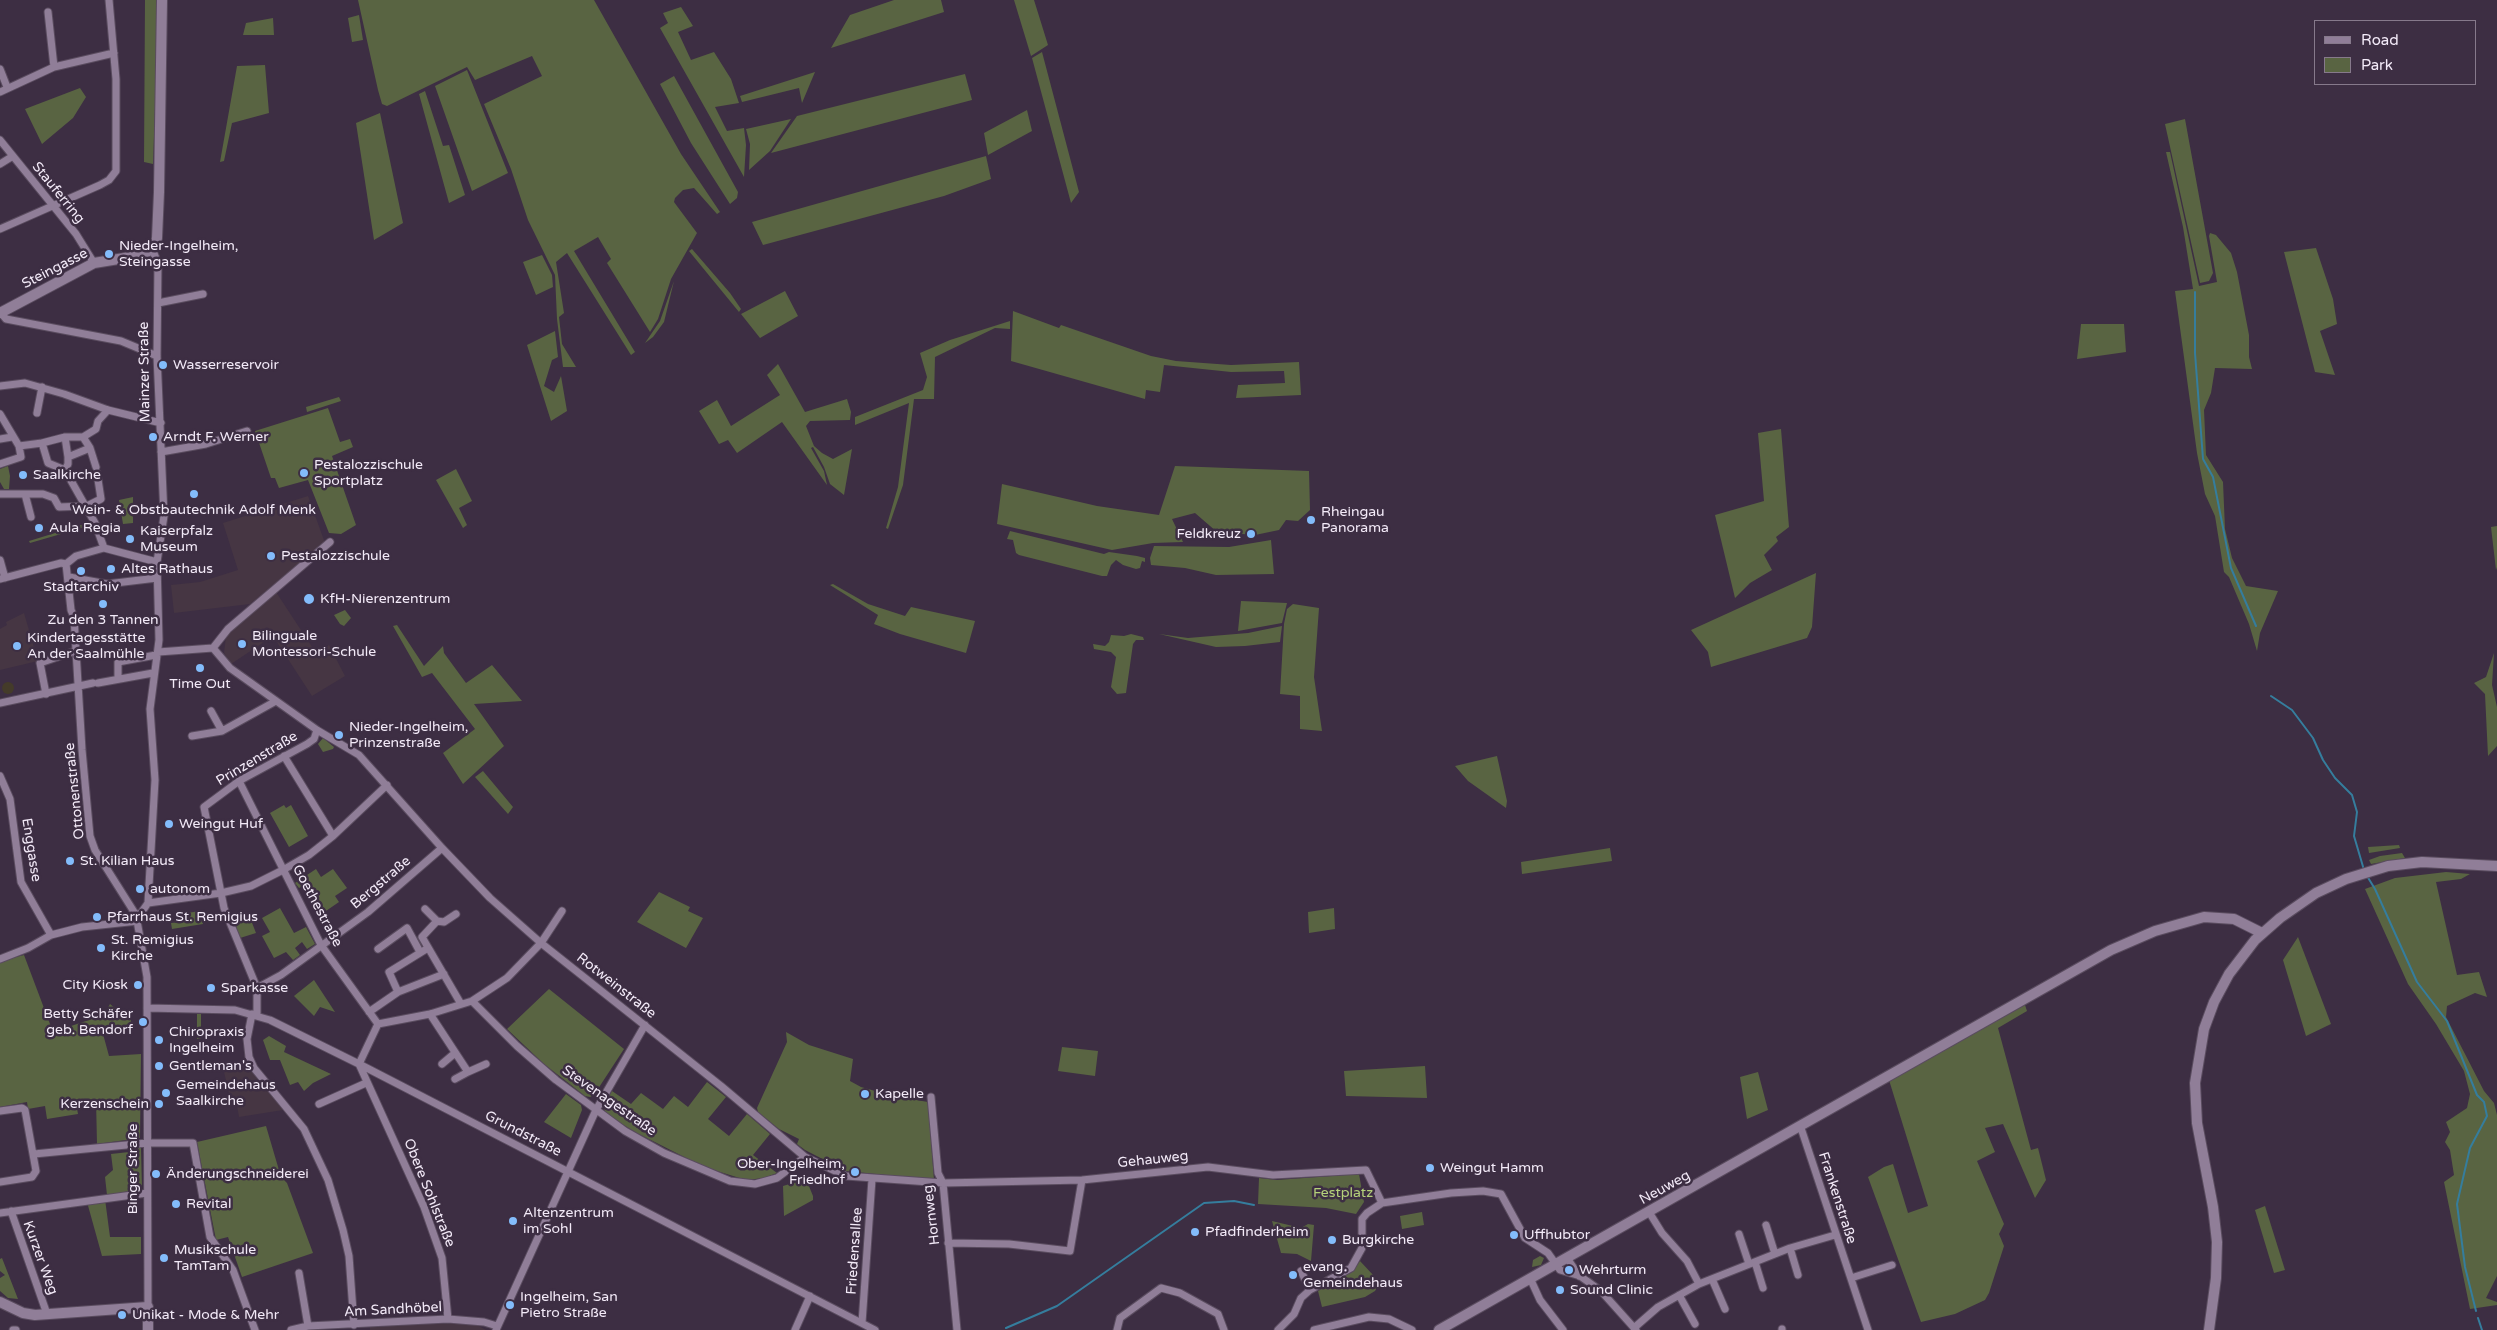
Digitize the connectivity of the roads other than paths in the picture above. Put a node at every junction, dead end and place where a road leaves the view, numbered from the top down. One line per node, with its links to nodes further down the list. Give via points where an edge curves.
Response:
1 (109, 0): 4 (street)
2 (162, 0): 14 (main road, Mainzer Straße, via 157,238)
3 (48, 12): 5 (street)
4 (114, 53): 5 (street); 12 (street, via 116,171 109,180)
5 (54, 67): 7 (street)
6 (0, 69): 7 (street)
7 (7, 87): 8 (street)
8 (0, 92)
9 (0, 140): 10 (street, Stauferring)
10 (12, 156): 11 (street); 12 (street, Stauferring)
11 (0, 164)
12 (54, 206): 13 (street); 15 (street, Stauferring)
13 (0, 229)
14 (152, 248): 15 (main road, Steingasse, via 143,255); 17 (street, Mainzer Straße, via 158,263)
15 (94, 263): 18 (main road, Steingasse)
16 (203, 294): 17 (street)
17 (158, 303): 19 (street, Mainzer Straße)
18 (0, 313): 19 (street, via 6,319 121,341)
19 (157, 356): 25 (street, Mainzer Straße)
20 (0, 386): 21 (street, via 25,383)
21 (42, 388): 22 (street); 24 (street)
22 (108, 410): 25 (street); 29 (street, via 98,420 96,429)
23 (0, 414): 27 (street)
24 (37, 414)
25 (161, 423): 34 (street, Mainzer Straße)
26 (246, 431): 34 (street, via 206,444)
27 (12, 437): 30 (street); 32 (street)
28 (65, 437): 29 (street); 31 (street); 35 (street)
29 (83, 437): 33 (street)
30 (0, 439)
31 (42, 443): 32 (street); 37 (street, via 48,463)
32 (19, 446): 36 (street, via 21,457)
33 (90, 448): 35 (street); 40 (street, via 102,499)
34 (161, 452): 45 (street, Mainzer Straße, via 164,516)
35 (68, 457): 37 (street)
36 (0, 464)
37 (65, 470): 40 (street)
38 (0, 494): 39 (street)
39 (25, 494): 40 (street, via 54,498 59,507); 41 (street)
40 (87, 506): 43 (street)
41 (31, 517)
42 (330, 542): 50 (street, via 228,628)
43 (104, 548): 45 (street); 46 (street, via 76,556)
44 (0, 560): 48 (street)
45 (157, 562): 49 (street, Mainzer Straße)
46 (66, 564): 47 (street, Ottonenstraße); 48 (street)
47 (69, 577): 49 (street, via 108,584); 51 (street, Ottonenstraße)
48 (2, 578)
49 (157, 578): 52 (street, Mainzer Straße)
50 (213, 648): 52 (street); 57 (street, Rotweinstraße, via 230,668)
51 (75, 651): 55 (street, Ottonenstraße); 56 (street, via 40,663)
52 (154, 654): 53 (street, Mainzer Straße); 54 (street, via 118,662)
53 (153, 673): 54 (street); 72 (street, Mainzer Straße, via 150,709 155,780)
54 (118, 679): 55 (street)
55 (78, 686): 56 (street); 76 (street, Ottonenstraße, via 90,836 95,850)
56 (46, 694): 58 (street)
57 (276, 701): 60 (street, Rotweinstraße); 61 (street)
58 (0, 702)
59 (211, 711): 61 (street)
60 (317, 730): 63 (street, Prinzenstraße, via 314,739); 66 (street, Rotweinstraße, via 359,755)
61 (222, 731): 62 (street)
62 (192, 736)
63 (284, 756): 65 (street, Prinzenstraße); 67 (street)
64 (0, 776): 78 (street, Enggasse, via 10,799 22,882)
65 (239, 781): 70 (street, Goethestraße); 71 (street, Prinzenstraße, via 204,807)
66 (387, 785): 67 (street); 68 (street, Rotweinstraße)
67 (333, 836): 70 (street)
68 (442, 848): 80 (street, Rotweinstraße, via 490,898); 81 (street, Bergstraße, via 368,912)
69 (2497, 866): 79 (main road, via 2434,861 2356,875 2306,899)
70 (284, 870): 71 (street, via 251,886); 81 (street, Goethestraße)
71 (221, 893): 72 (street); 87 (street, via 228,920)
72 (148, 903): 76 (street)
73 (425, 909): 77 (street)
74 (562, 911): 80 (street)
75 (456, 914): 77 (street, via 444,922)
76 (137, 918): 78 (street); 91 (street)
77 (437, 921): 82 (street, via 422,937)
78 (52, 935): 85 (street)
79 (2258, 936): 108 (main road, Neuweg, via 2239,920 2223,917 2195,918 2135,938); 169 (main road, via 2238,959 2214,1002 2204,1028 2196,1069 2197,1123 2217,1242)
80 (541, 943): 89 (street, via 507,978); 96 (street, Rotweinstraße)
81 (321, 945): 87 (street, Bergstraße, via 281,975); 92 (street, Goethestraße)
82 (428, 948): 84 (street); 86 (street)
83 (378, 949): 84 (street, via 406,928)
84 (420, 952): 88 (street, via 389,972)
85 (0, 959)
86 (444, 974): 88 (street); 90 (street)
87 (257, 988): 93 (street)
88 (398, 992): 92 (street)
89 (472, 1001): 90 (street); 106 (street, Stevenagestraße, via 524,1052)
90 (461, 1004): 94 (street)
91 (147, 1008): 93 (street, Grundstraße, via 235,1010); 109 (street, Binger Straße)
92 (369, 1012): 95 (street, Goethestraße)
93 (254, 1014): 98 (street, Grundstraße); 151 (street, via 247,1038 249,1057 254,1068 304,1129 328,1180 348,1256)
94 (430, 1014): 95 (street); 97 (street)
95 (378, 1024): 98 (street)
96 (645, 1026): 106 (street); 111 (street, Rotweinstraße)
97 (455, 1053): 99 (street); 101 (street)
98 (359, 1064): 103 (street, Obere Sohlstraße); 112 (street, Grundstraße)
99 (442, 1064)
100 (486, 1064): 101 (street)
101 (468, 1072): 102 (street)
102 (455, 1079)
103 (366, 1082): 105 (street); 148 (street, Obere Sohlstraße, via 427,1216 442,1258)
104 (931, 1097): 116 (street, Hornweg, via 938,1173)
105 (319, 1104)
106 (596, 1110): 111 (street, Stevenagestraße, via 644,1142 742,1184 764,1183 790,1170); 112 (street)
107 (0, 1111): 110 (street, via 24,1108)
108 (1800, 1125): 120 (main road, Neuweg); 124 (street, Frankenstraße)
109 (147, 1143): 110 (street); 117 (street, Binger Straße); 156 (street, via 193,1143 210,1237 233,1270)
110 (34, 1154): 115 (street, via 34,1175)
111 (805, 1156): 113 (street, Rotweinstraße, via 846,1176)
112 (569, 1172): 143 (street, Grundstraße); 153 (street)
113 (872, 1179): 116 (street, Rotweinstraße); 149 (street, Friedensallee)
114 (1082, 1180): 116 (street, Gehauweg); 118 (street, Gehauweg, via 1208,1167 1273,1175 1366,1170); 125 (street, via 1070,1251 1010,1244)
115 (0, 1182)
116 (943, 1183): 125 (street, Hornweg)
117 (147, 1193): 119 (street); 145 (street, Binger Straße)
118 (1382, 1204): 130 (street, via 1452,1193 1483,1191 1501,1194 1525,1238 1548,1253); 141 (street, via 1362,1219 1362,1248 1351,1268)
119 (11, 1211): 121 (street); 147 (street, Kurzer Weg)
120 (1649, 1212): 128 (main road, Neuweg); 139 (street, via 1662,1233 1687,1261)
121 (0, 1213)
122 (1766, 1225): 127 (street)
123 (1739, 1234): 129 (street)
124 (1835, 1236): 126 (street); 137 (street, Frankenstraße)
125 (948, 1243): 160 (street, Hornweg)
126 (1790, 1248): 127 (street); 134 (street)
127 (1775, 1254): 129 (street)
128 (1567, 1258): 130 (main road, Neuweg); 135 (street)
129 (1752, 1263): 138 (street); 140 (street)
130 (1555, 1264): 135 (street, via 1564,1272); 136 (main road, Neuweg)
131 (1892, 1265): 137 (street)
132 (1300, 1270): 141 (street)
133 (299, 1273): 152 (street)
134 (1798, 1275)
135 (1580, 1276): 154 (street, via 1601,1290)
136 (1530, 1278): 166 (main road, Neuweg); 167 (street, via 1540,1300)
137 (1851, 1278): 168 (street, Frankenstraße)
138 (1712, 1279): 139 (street); 146 (street)
139 (1699, 1284): 142 (street)
140 (1763, 1288)
141 (1310, 1290): 163 (street)
142 (1679, 1295): 150 (street); 154 (street, via 1658,1307)
143 (810, 1296): 149 (street, Grundstraße); 158 (street)
144 (0, 1302): 147 (main road, via 23,1313)
145 (148, 1307): 147 (main road); 155 (main road, Binger Straße)
146 (1726, 1309)
147 (47, 1314)
148 (448, 1319): 151 (street, Am Sandhöbel); 153 (street, Am Sandhöbel, via 484,1322)
149 (862, 1324): 159 (street, Grundstraße)
150 (1695, 1324)
151 (354, 1325): 152 (street, Am Sandhöbel)
152 (308, 1326): 157 (street, Am Sandhöbel)
153 (497, 1328)
154 (1635, 1329)
155 (148, 1330)
156 (255, 1330)
157 (291, 1330)
158 (795, 1330)
159 (875, 1330)
160 (957, 1330)
161 (1117, 1330): 162 (street, via 1120,1318 1161,1288 1180,1293 1218,1314)
162 (1224, 1330)
163 (1278, 1330)
164 (1314, 1330): 165 (street, via 1370,1317 1389,1319)
165 (1412, 1330)
166 (1439, 1330)
167 (1563, 1330)
168 (1868, 1330)
169 (2209, 1330)

